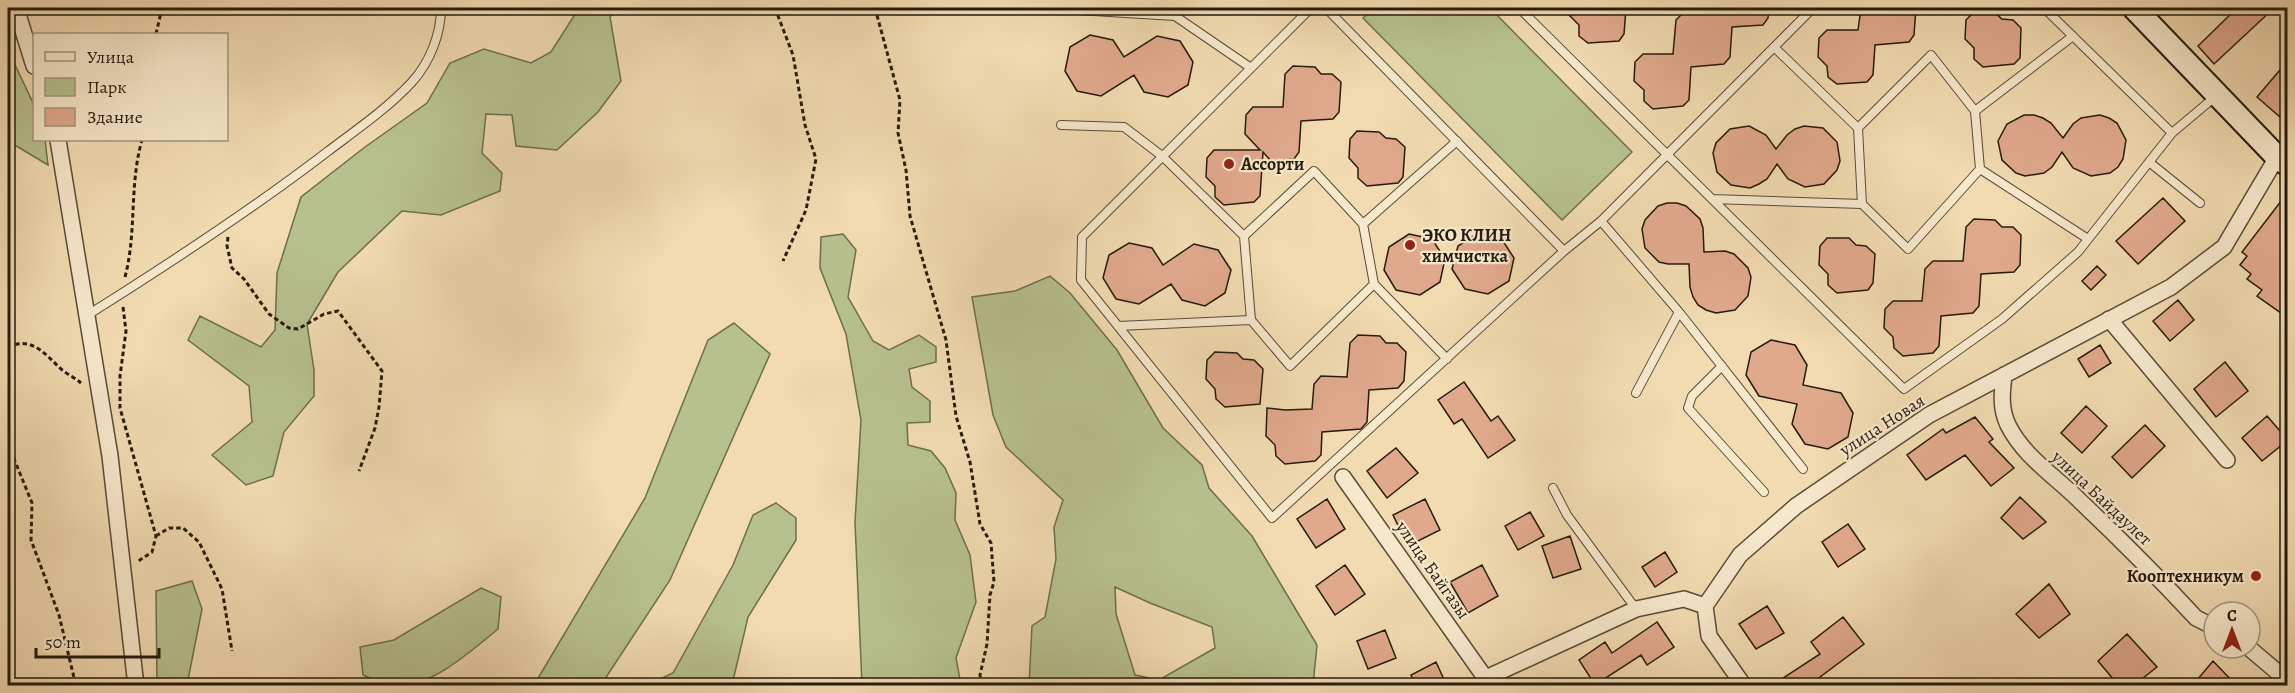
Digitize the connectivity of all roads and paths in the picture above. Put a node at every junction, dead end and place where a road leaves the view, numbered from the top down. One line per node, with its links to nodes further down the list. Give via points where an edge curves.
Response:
1 (16, 8): 16 (street)
2 (162, 8): 13 (path)
3 (441, 8): 35 (lane, via 440,29 430,56 412,82 380,112)
4 (774, 8): 40 (path, via 793,55 804,125 816,159 806,210)
5 (875, 8): 72 (path, via 900,100 898,133 910,216 946,340 956,416 970,462 980,524 991,543 994,582 980,675)
6 (1311, 8): 17 (lane)
7 (1326, 8): 25 (lane)
8 (1519, 8): 26 (lane)
9 (1814, 8): 15 (lane)
10 (2044, 8): 14 (lane)
11 (2133, 8): 18 (street)
12 (1077, 10): 17 (lane, via 1175,16)
13 (156, 33)
14 (2073, 36): 19 (lane); 22 (lane)
15 (1774, 47): 21 (lane); 26 (lane)
16 (33, 63)
17 (1251, 68): 27 (lane)
18 (2217, 95): 22 (lane); 28 (street)
19 (1975, 111): 21 (lane, via 1931,55); 30 (lane)
20 (1061, 125): 27 (lane, via 1124,127)
21 (1858, 128): 33 (lane)
22 (2172, 133): 29 (lane)
23 (58, 141): 44 (street)
24 (142, 141): 42 (path, via 132,204 130,259)
25 (1457, 141): 36 (lane); 39 (lane)
26 (1667, 155): 31 (lane); 34 (lane)
27 (1162, 156): 37 (lane); 47 (lane, via 1082,237 1081,280)
28 (2282, 161): 46 (street, улица Новая, via 2224,247 2171,287)
29 (2149, 162): 32 (lane); 38 (lane)
30 (1980, 169): 33 (lane, via 1908,249); 38 (lane)
31 (1712, 199): 33 (lane); 38 (lane, via 1904,389 2002,319)
32 (2200, 203)
33 (1862, 204)
34 (1601, 221): 39 (lane); 43 (lane)
35 (231, 224): 42 (lane); 57 (path, via 227,246 232,268 269,314 289,328 298,329 324,314 338,311 382,371 375,428)
36 (1363, 224): 37 (lane, via 1314,171); 41 (lane)
37 (1244, 236): 45 (lane)
38 (2088, 239)
39 (1564, 251): 49 (lane)
40 (783, 261)
41 (1374, 284): 45 (lane, via 1290,366); 49 (lane)
42 (121, 294): 44 (lane); 61 (path, via 126,331 120,408)
43 (1679, 312): 50 (lane); 52 (lane)
44 (86, 316): 53 (street)
45 (1251, 320): 47 (lane)
46 (2109, 320): 51 (street, улица Новая); 55 (street)
47 (1118, 326): 49 (lane, via 1272,518)
48 (8, 347): 53 (path, via 16,343 38,347)
49 (1447, 359)
50 (1722, 366): 56 (lane); 60 (lane, via 1692,396 1688,408)
51 (2004, 375): 63 (street, улица Новая, via 1929,415 1796,506 1740,555); 65 (street, улица Байдаулет, via 2001,400 2008,424 2030,457 2066,487)
52 (1636, 393)
53 (99, 395): 62 (street)
54 (8, 444): 70 (path, via 32,503 31,540 59,615)
55 (2227, 460)
56 (1803, 469)
57 (359, 471)
58 (1343, 477): 69 (street, улица Байгазы)
59 (1553, 488): 64 (lane, via 1567,515)
60 (1764, 492)
61 (156, 536): 62 (path, via 152,552); 66 (path, via 169,528 183,528 199,542 222,588)
62 (123, 571): 71 (street)
63 (1705, 606): 64 (street, via 1684,598); 73 (street, via 1709,636)
64 (1636, 609): 69 (street)
65 (2202, 621)
66 (232, 651)
67 (2262, 659): 68 (street)
68 (2288, 681)
69 (1489, 682)
70 (75, 686)
71 (136, 686)
72 (982, 686)
73 (1744, 686)

